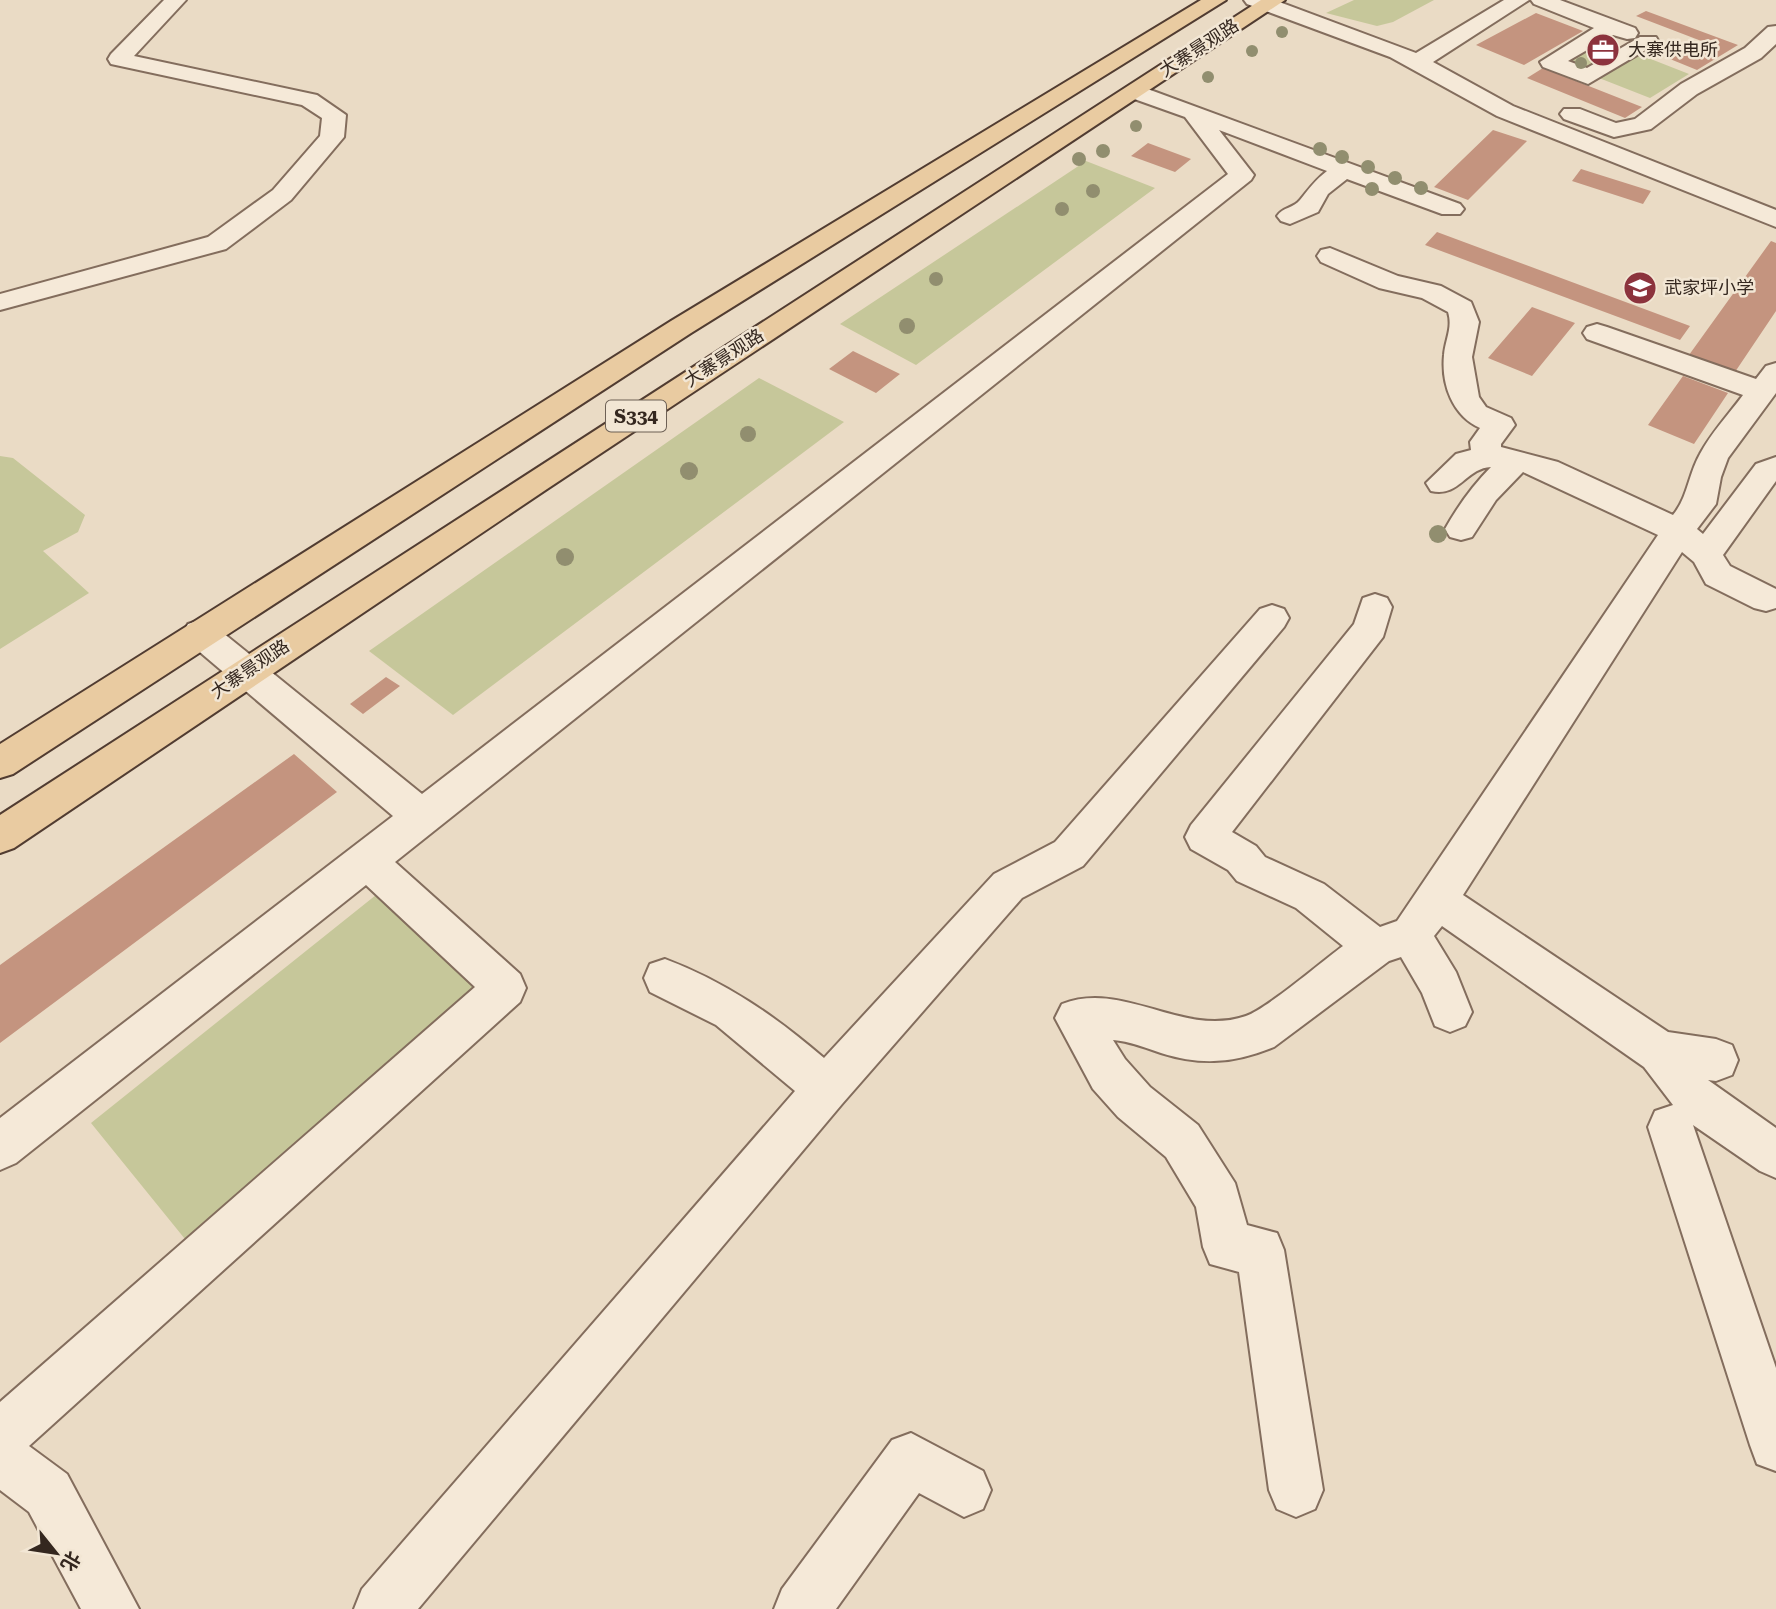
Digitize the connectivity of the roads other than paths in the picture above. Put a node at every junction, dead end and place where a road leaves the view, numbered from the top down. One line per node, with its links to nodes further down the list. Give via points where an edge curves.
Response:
1 (176, 0): 22 (street, via 119,59 309,100 334,115 332,137 282,195 216,243)
2 (1216, 0): 33 (main road, 大寨景观路 / S334, via 681,327)
3 (1519, 0): 10 (street)
4 (1541, 0): 6 (street)
5 (1265, 1): 10 (street); 13 (main road, 大寨景观路 / S334)
6 (1611, 27): 8 (street); 8 (street, via 1551,62 1588,77)
7 (1776, 32): 11 (street)
8 (1648, 41): 9 (street)
9 (1671, 50)
10 (1422, 59): 15 (street); 20 (street, via 1506,111)
11 (1741, 60): 12 (street); 15 (street, via 1689,89 1643,124)
12 (1765, 67)
13 (1133, 91): 14 (street); 34 (main road, 大寨景观路 / S334)
14 (1193, 112): 16 (street); 36 (street, via 1242,175)
15 (1614, 130): 17 (street)
16 (1344, 169): 18 (street); 19 (street, via 1318,190 1309,208)
17 (1776, 195)
18 (1451, 209)
19 (1290, 216)
20 (1776, 219)
21 (1330, 256): 25 (street, via 1389,282 1432,292 1461,308 1465,322 1458,358 1464,397 1475,414 1500,425 1485,442)
22 (0, 302)
23 (1597, 333): 24 (street)
24 (1768, 382): 29 (street, via 1714,456 1705,477)
25 (1502, 457): 27 (street, via 1466,461); 28 (street); 29 (street, via 1547,469)
26 (1776, 467): 29 (street)
27 (1441, 483)
28 (1461, 529)
29 (1692, 543): 30 (street, via 1718,575); 39 (street)
30 (1766, 599)
31 (1375, 607): 40 (street, via 1371,628 1205,837 1242,858 1251,869)
32 (1272, 618): 45 (street, via 1069,854 1008,886)
33 (200, 633): 34 (street); 35 (main road, 大寨景观路 / S334)
34 (246, 671): 36 (street); 37 (main road, 大寨景观路 / S334)
35 (0, 763)
36 (422, 817): 38 (street)
37 (0, 836)
38 (366, 860): 47 (street); 49 (street, via 505,988)
39 (1437, 900): 40 (street); 43 (street)
40 (1393, 941): 42 (street, via 1441,986); 53 (street, via 1259,1033 1217,1043 1184,1040 1120,1020 1077,1018 1109,1074 1134,1102 1182,1141 1218,1200 1227,1247 1260,1250)
41 (665, 978): 45 (street, via 726,1006)
42 (1450, 1012)
43 (1660, 1052): 44 (street); 48 (street, via 1698,1101)
44 (1716, 1060)
45 (826, 1089): 55 (street)
46 (1671, 1127): 50 (street)
47 (0, 1147)
48 (1776, 1154)
49 (0, 1437)
50 (1776, 1445)
51 (0, 1458): 54 (street, via 48,1493)
52 (964, 1490): 56 (street, via 911,1459)
53 (1296, 1490)
54 (111, 1609)
55 (382, 1609)
56 (802, 1609)

